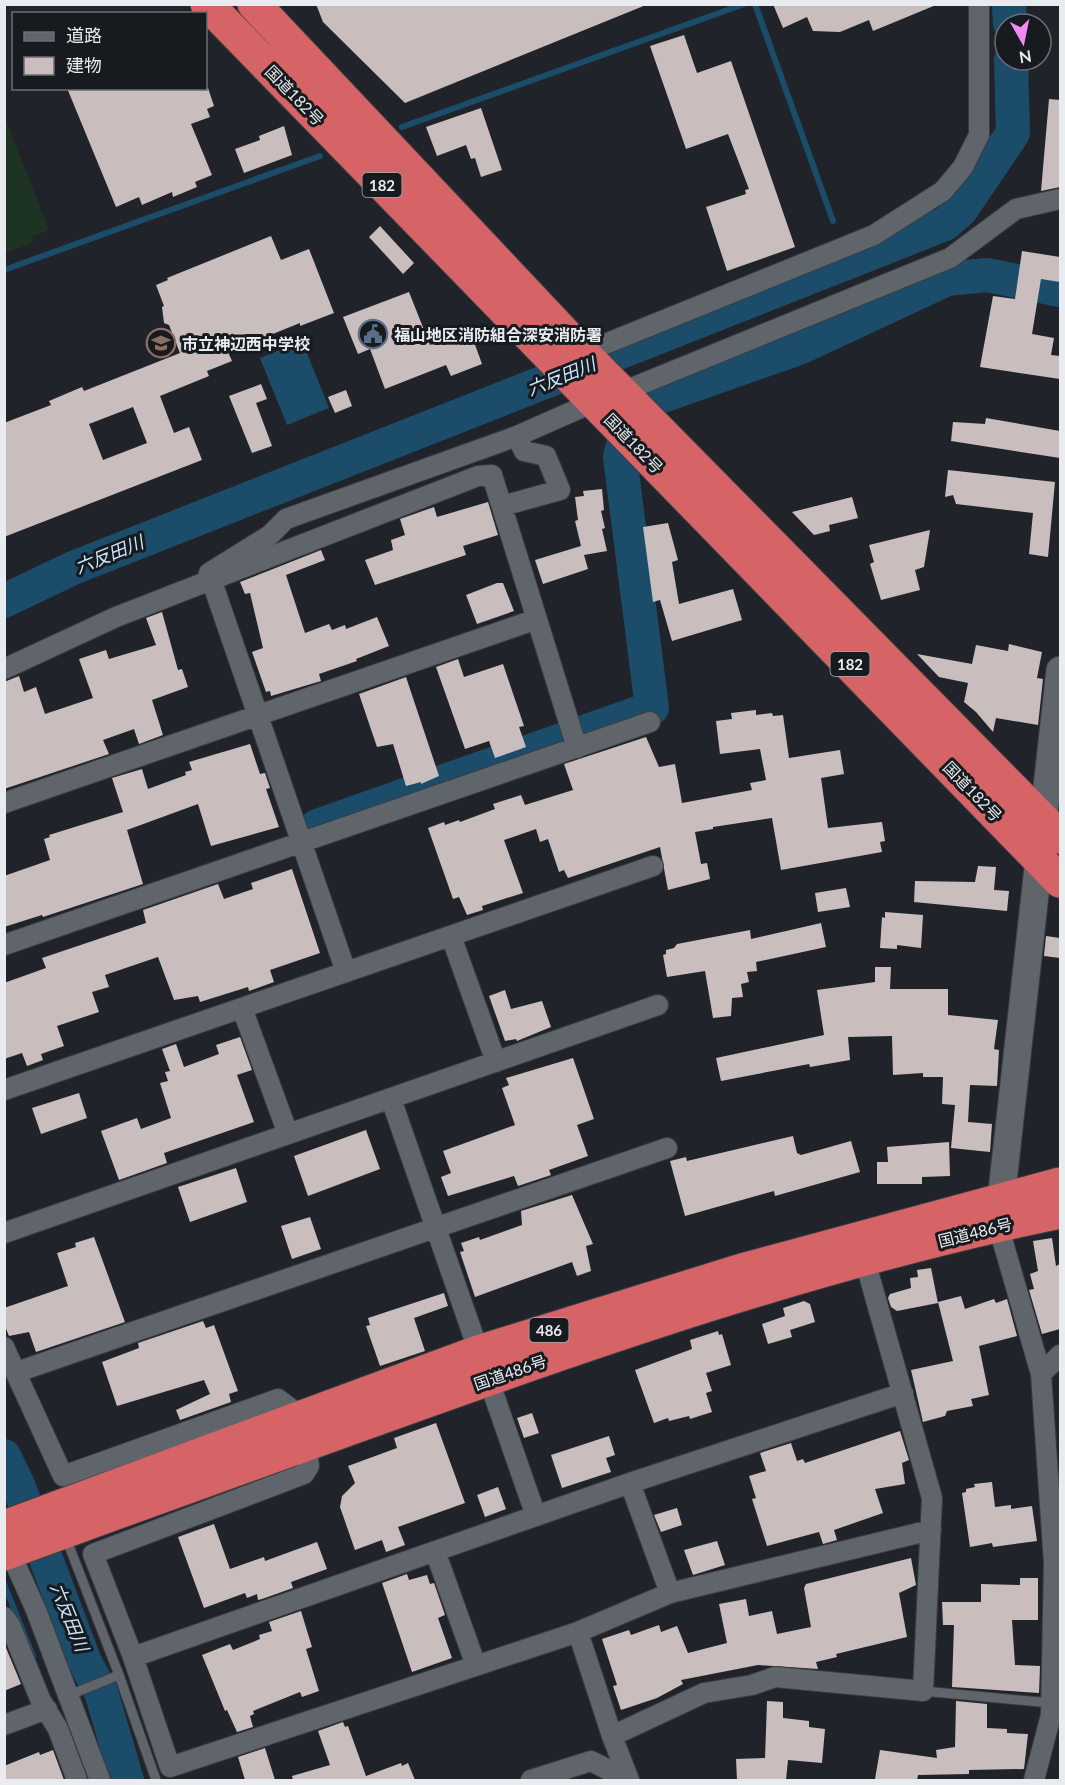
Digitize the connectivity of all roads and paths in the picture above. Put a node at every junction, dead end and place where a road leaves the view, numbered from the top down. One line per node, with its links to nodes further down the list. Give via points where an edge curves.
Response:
1 (207, 4): 5 (highway, 国道182号 / 182)
2 (254, 4): 5 (highway, 国道182号 / 182)
3 (979, 4): 5 (street, via 979,135 963,167 943,191 874,235)
4 (1060, 199): 6 (street, via 1016,209 951,258)
5 (576, 358): 6 (highway, 国道182号 / 182)
6 (608, 397): 7 (street); 17 (highway, 国道182号 / 182)
7 (517, 436): 8 (street, via 524,451 546,456 560,490); 9 (street, via 286,519 270,535 209,573)
8 (502, 506): 9 (street, via 492,475 478,476); 10 (street)
9 (211, 580): 11 (street, via 116,617); 13 (street)
10 (537, 619): 13 (street); 15 (street)
11 (4, 669)
12 (1060, 670): 17 (street)
13 (258, 715): 16 (street); 18 (street)
14 (650, 722): 15 (street)
15 (574, 740): 18 (street)
16 (4, 803)
17 (1047, 838): 20 (highway, 国道182号 / 182); 32 (street)
18 (302, 843): 22 (street); 23 (street)
19 (653, 866): 21 (street)
20 (1060, 881)
21 (451, 936): 23 (street); 26 (street)
22 (4, 945)
23 (346, 972): 25 (street)
24 (658, 1005): 26 (street)
25 (242, 1008): 27 (street); 29 (street)
26 (496, 1062): 28 (street)
27 (4, 1090)
28 (391, 1099): 29 (street); 34 (street)
29 (288, 1134): 35 (street)
30 (666, 1148): 34 (street)
31 (1060, 1184): 32 (highway, 国道486号 / 486)
32 (1000, 1212): 33 (highway, 国道486号 / 486); 36 (highway, 国道486号 / 486); 39 (highway, 国道486号 / 486, via 742,1270); 41 (street)
33 (1060, 1212)
34 (435, 1228): 39 (street); 40 (street)
35 (4, 1233)
36 (865, 1261): 39 (highway, 国道486号 / 486); 42 (street)
37 (4, 1347): 40 (street)
38 (1060, 1355): 41 (street)
39 (482, 1366): 43 (highway, 国道486号 / 486); 45 (street)
40 (17, 1371): 43 (street, via 63,1476 279,1399)
41 (1041, 1374): 59 (street, via 1054,1563)
42 (903, 1393): 44 (street); 47 (street, via 933,1498)
43 (304, 1431): 46 (highway, 国道486号 / 486); 53 (street, via 309,1466 304,1474 93,1554)
44 (630, 1483): 45 (street); 50 (street)
45 (536, 1516): 49 (street)
46 (57, 1526): 48 (highway, 国道486号 / 486); 55 (lane)
47 (931, 1530): 50 (street); 56 (street)
48 (9, 1546): 57 (street)
49 (435, 1551): 53 (street); 54 (street)
50 (670, 1593): 52 (street)
51 (4, 1617): 58 (street)
52 (578, 1632): 61 (street); 62 (street)
53 (133, 1657): 62 (street)
54 (474, 1660)
55 (117, 1676): 57 (lane); 62 (lane)
56 (923, 1691): 59 (lane); 61 (street, via 775,1677 704,1694)
57 (71, 1695): 64 (street)
58 (47, 1709): 60 (street); 63 (street)
59 (1054, 1712): 67 (street)
60 (4, 1725)
61 (612, 1736): 66 (street)
62 (166, 1776)
63 (77, 1780)
64 (100, 1780)
65 (531, 1780): 66 (street, via 591,1761)
66 (629, 1780)
67 (1034, 1780)

